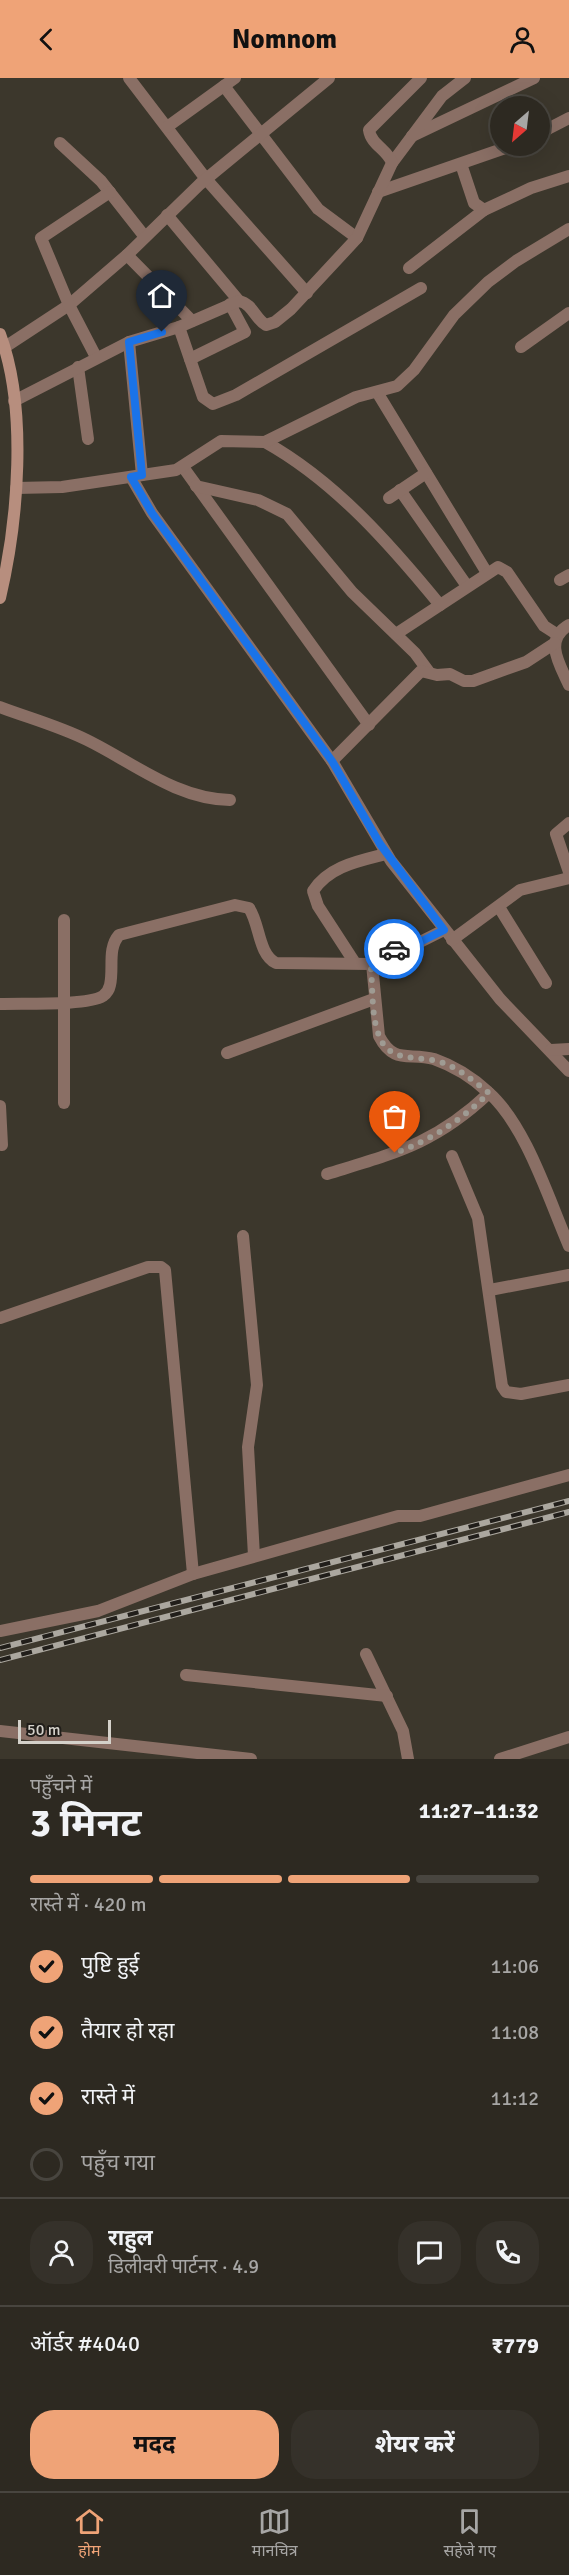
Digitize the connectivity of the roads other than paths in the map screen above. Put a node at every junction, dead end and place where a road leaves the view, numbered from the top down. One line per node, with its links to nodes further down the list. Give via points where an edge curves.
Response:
1 (129, 78): 9 (street)
2 (235, 78): 7 (street)
3 (329, 78): 11 (street)
4 (422, 78): 15 (street, via 369,130)
5 (465, 78): 12 (street, via 442,96)
6 (534, 78): 12 (street)
7 (224, 86): 9 (street); 11 (street)
8 (569, 118): 10 (street)
9 (167, 127): 18 (street)
10 (550, 128)
11 (261, 133): 18 (street); 25 (street, via 318,208)
12 (412, 136): 15 (street)
13 (60, 143): 19 (street)
14 (490, 154): 16 (street)
15 (392, 163): 20 (street)
16 (461, 164): 20 (street); 21 (street, via 474,203)
17 (569, 176): 21 (street)
18 (206, 179): 22 (street); 29 (street)
19 (110, 192): 24 (street); 31 (street, via 41,238)
20 (378, 192): 25 (street)
21 (484, 210): 27 (street)
22 (167, 215): 24 (street); 30 (street)
23 (569, 229): 42 (street, via 488,282 454,315 405,380)
24 (145, 237): 26 (street)
25 (357, 238): 29 (street)
26 (127, 255): 31 (street); 33 (street)
27 (409, 268)
28 (421, 288): 40 (street, via 219,403 203,398)
29 (307, 293): 30 (street, via 270,325 262,323 248,304)
30 (235, 302): 33 (street); 40 (street, via 245,332)
31 (69, 305): 37 (street); 39 (street)
32 (569, 313): 38 (street)
33 (192, 321): 34 (street)
34 (179, 327): 36 (street); 40 (street)
35 (0, 334): 37 (main road)
36 (129, 342): 39 (street); 48 (street)
37 (5, 347): 43 (main road)
38 (521, 347)
39 (96, 357): 41 (street)
40 (190, 359)
41 (78, 367): 43 (street); 44 (street)
42 (377, 392): 45 (street, via 356,397); 47 (street)
43 (14, 401): 50 (main road)
44 (88, 439)
45 (265, 442): 46 (street, via 221,441); 56 (street, via 305,467 378,533)
46 (183, 467): 48 (street); 49 (street)
47 (426, 473): 51 (street); 53 (street)
48 (136, 476): 50 (street, via 62,487); 64 (street, via 152,513)
49 (196, 486): 58 (street, via 258,500 287,514 352,592); 63 (street)
50 (16, 488): 55 (main road)
51 (400, 490): 52 (street); 54 (street)
52 (389, 498)
53 (487, 573): 54 (street); 59 (street, via 498,567 507,572)
54 (467, 586): 56 (street)
55 (0, 598)
56 (440, 605): 58 (street)
57 (569, 625): 59 (street)
58 (396, 634): 60 (street)
59 (556, 639): 60 (street, via 526,662 473,681); 61 (street, via 555,653)
60 (429, 672): 63 (street, via 421,671)
61 (569, 685)
62 (0, 707): 65 (street, via 83,738 186,793)
63 (369, 725): 64 (street)
64 (332, 761): 67 (street)
65 (230, 800)
66 (569, 823): 68 (street, via 556,834)
67 (386, 854): 72 (street); 73 (street, via 341,867 323,878 313,891 318,906)
68 (569, 872)
69 (569, 878): 70 (street, via 527,887)
70 (499, 907): 72 (street); 75 (street)
71 (64, 920): 77 (street)
72 (448, 935): 74 (street, via 388,951); 80 (street, via 500,999)
73 (355, 963): 74 (street); 77 (street, via 269,960 253,914 249,908 235,905 119,935 112,948 107,993 95,1000)
74 (372, 964): 76 (street)
75 (546, 983)
76 (374, 999): 81 (street); 83 (street, via 379,1036 389,1051 446,1064)
77 (64, 1002): 78 (street); 84 (street)
78 (0, 1004)
79 (569, 1049): 80 (street)
80 (551, 1050): 82 (street)
81 (227, 1053)
82 (569, 1071)
83 (489, 1093): 88 (street, via 449,1127 417,1145); 90 (street, via 519,1131)
84 (64, 1102)
85 (0, 1106): 86 (street)
86 (3, 1145)
87 (452, 1156): 92 (street, via 478,1218)
88 (327, 1174)
89 (243, 1236): 96 (street, via 257,1385 248,1447)
90 (569, 1246)
91 (569, 1275): 92 (street)
92 (490, 1290): 94 (street, via 502,1386 506,1392 521,1394)
93 (0, 1318): 97 (street, via 148,1267 165,1270)
94 (569, 1385)
95 (569, 1475): 96 (street)
96 (254, 1556): 97 (street)
97 (193, 1574): 98 (street, via 99,1611)
98 (0, 1631)
99 (366, 1654): 101 (street)
100 (186, 1675): 101 (street)
101 (387, 1696): 105 (street, via 402,1731)
102 (0, 1731): 104 (street)
103 (569, 1737): 106 (street)
104 (251, 1759)
105 (408, 1759)
106 (500, 1759)

